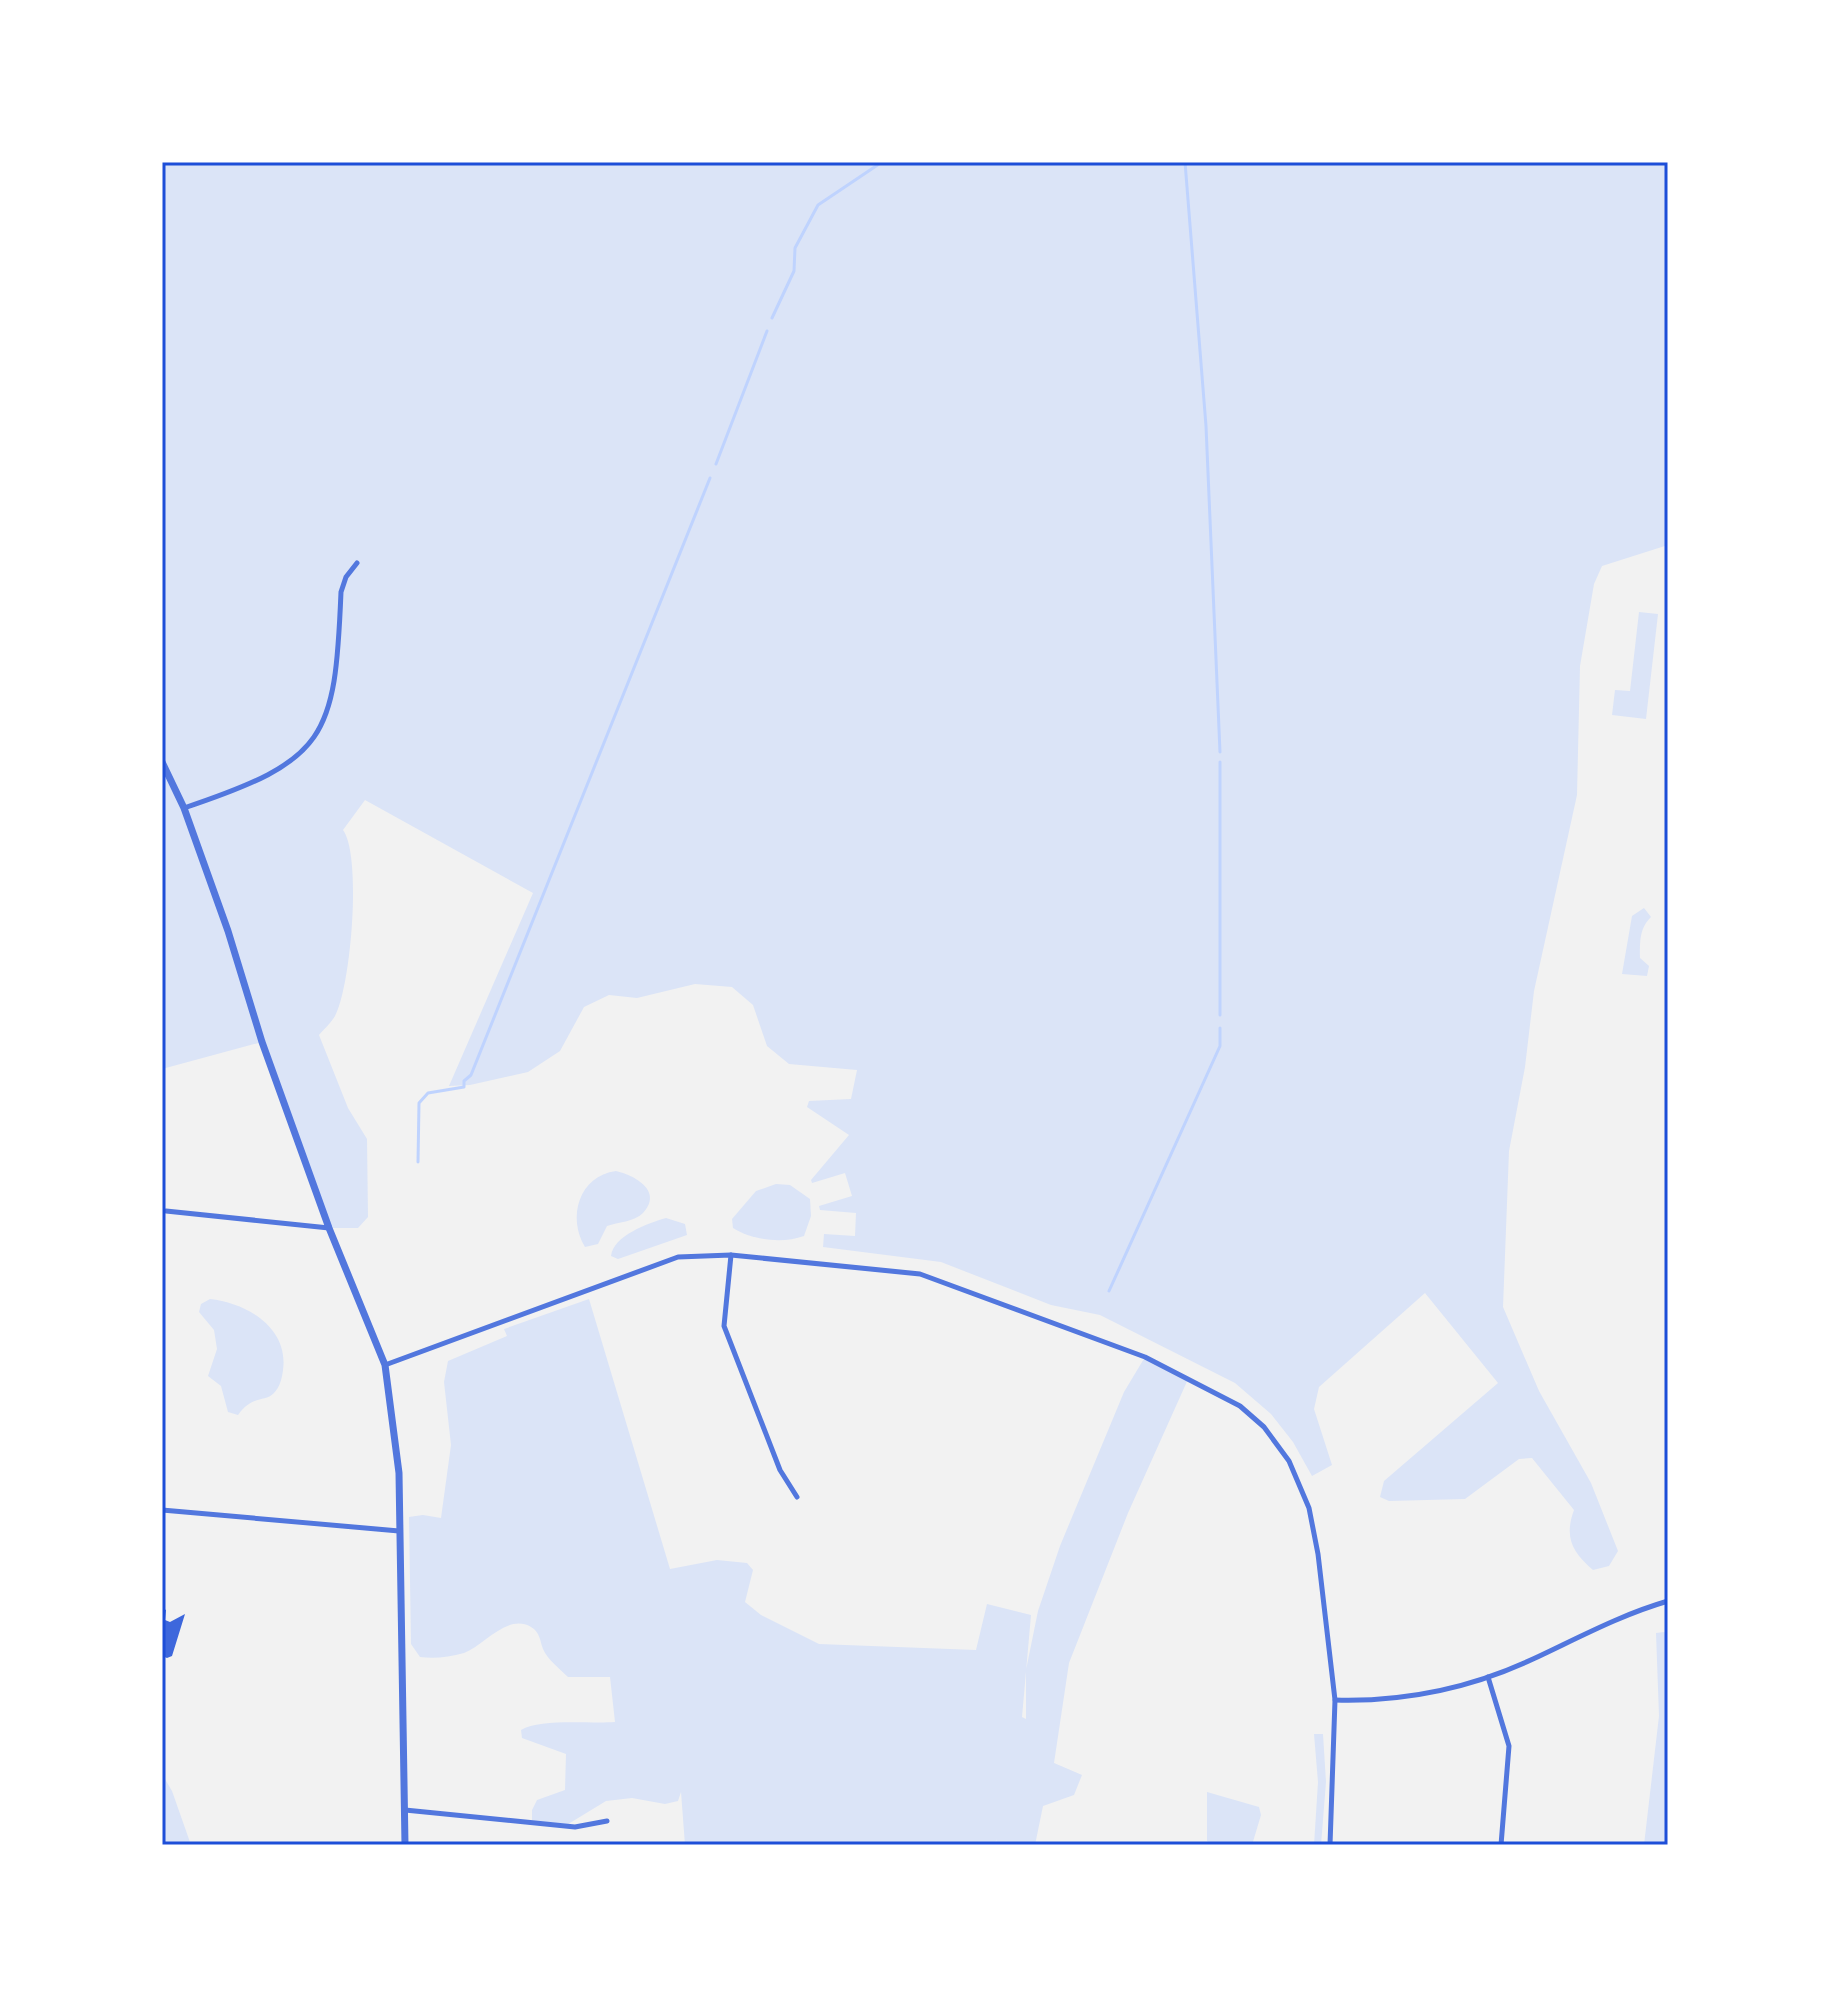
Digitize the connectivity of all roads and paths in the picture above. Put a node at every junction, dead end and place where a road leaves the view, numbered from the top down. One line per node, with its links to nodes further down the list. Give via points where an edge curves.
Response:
1 (357, 563): 3 (street, via 341,592 337,670 323,725 280,770)
2 (162, 762): 3 (street)
3 (184, 808): 5 (street)
4 (166, 1211): 5 (street)
5 (329, 1228): 7 (street)
6 (731, 1255): 7 (street, via 678,1257); 8 (street, via 724,1326 780,1470); 13 (street, via 920,1274 944,1281 1145,1357 1240,1406 1289,1461 1309,1508 1328,1617)
7 (385, 1365): 10 (street, via 399,1473)
8 (797, 1497)
9 (162, 1510): 10 (street)
10 (399, 1531): 14 (street)
11 (1668, 1601): 12 (street, via 1627,1613)
12 (1488, 1677): 13 (street, via 1414,1696); 18 (street, via 1509,1746)
13 (1335, 1700): 17 (street)
14 (405, 1810): 15 (street, via 575,1827); 16 (street)
15 (607, 1821)
16 (405, 1845)
17 (1330, 1845)
18 (1501, 1845)

